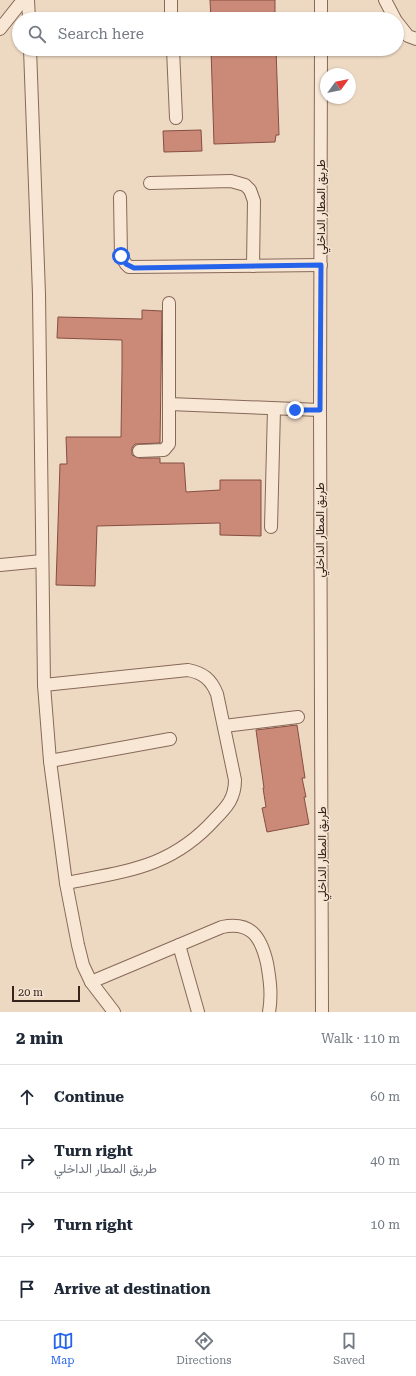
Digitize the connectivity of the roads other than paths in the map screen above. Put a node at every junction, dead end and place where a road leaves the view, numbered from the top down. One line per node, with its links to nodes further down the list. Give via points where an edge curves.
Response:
1 (24, 0): 6 (lane)
2 (28, 0): 7 (lane)
3 (171, 0): 8 (lane)
4 (321, 0): 9 (lane)
5 (385, 0): 10 (lane)
6 (14, 12)
7 (29, 12)
8 (171, 12)
9 (321, 12)
10 (391, 12)
11 (12, 14): 12 (lane)
12 (0, 29)
13 (404, 31): 14 (lane)
14 (416, 39)
15 (30, 56): 29 (lane, via 39,302)
16 (173, 56): 18 (lane)
17 (321, 56): 21 (lane, طريق المطار الداخلي)
18 (176, 118)
19 (150, 183): 22 (lane, via 232,181 245,185 254,201)
20 (120, 197): 22 (lane, via 121,256 129,267)
21 (321, 265): 22 (lane); 26 (lane, طريق المطار الداخلي)
22 (253, 266)
23 (169, 303): 24 (lane)
24 (169, 404): 25 (lane); 27 (lane, via 168,448)
25 (274, 409): 26 (lane); 28 (lane)
26 (320, 410): 42 (lane, طريق المطار الداخلي)
27 (139, 451)
28 (271, 527)
29 (42, 561): 30 (lane); 31 (lane)
30 (0, 565)
31 (44, 685): 33 (lane, via 188,670 198,672 213,685); 35 (lane)
32 (298, 717): 33 (lane)
33 (224, 726): 36 (lane, via 235,790 228,805 200,837 167,857 149,864)
34 (170, 739): 35 (lane)
35 (50, 761): 36 (lane)
36 (66, 883): 38 (lane, via 83,965)
37 (179, 945): 38 (lane); 40 (lane); 41 (lane, via 232,925 243,926 253,932 264,950 271,989)
38 (91, 982): 39 (lane)
39 (114, 1012)
40 (198, 1012)
41 (269, 1012)
42 (322, 1012)

